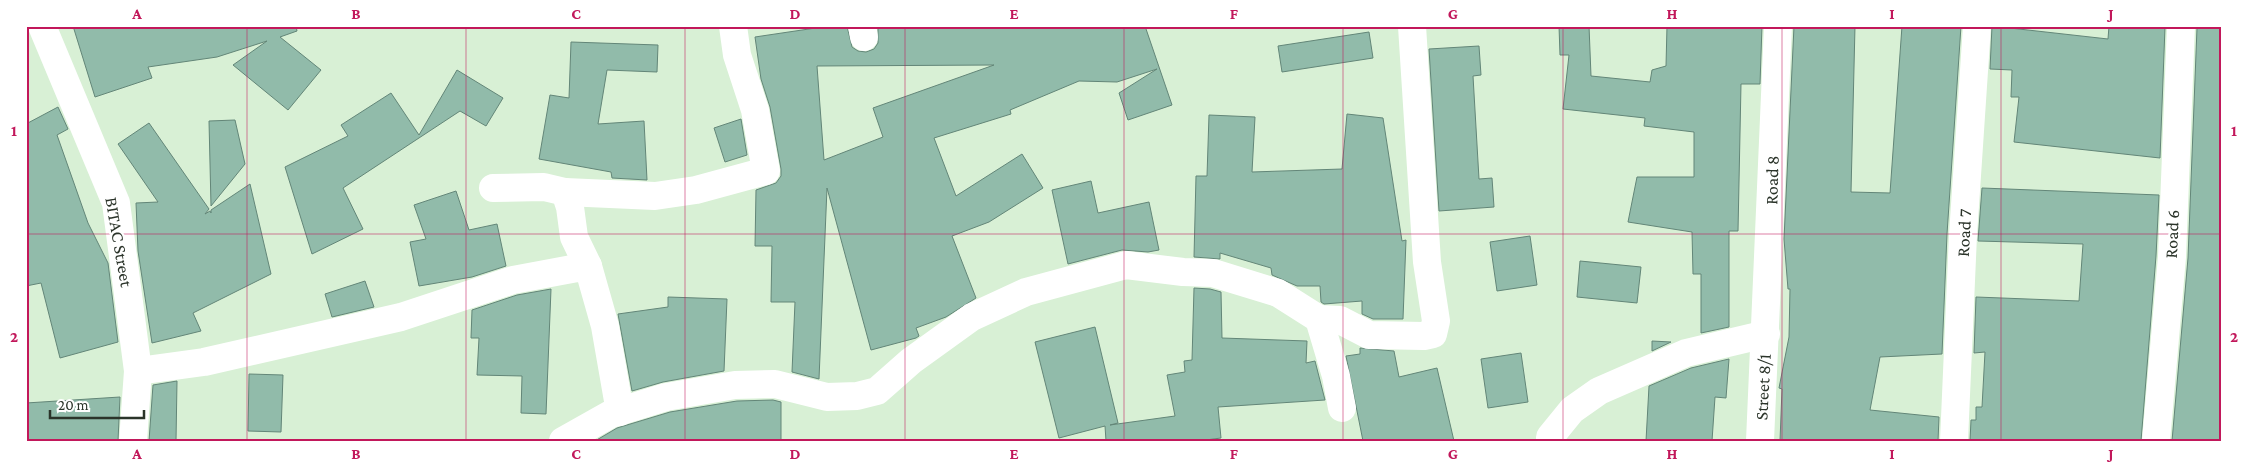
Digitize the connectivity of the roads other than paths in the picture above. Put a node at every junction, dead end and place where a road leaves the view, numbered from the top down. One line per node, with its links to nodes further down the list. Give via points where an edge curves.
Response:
1 (42, 26): 12 (street, BITAC Street, via 116,203)
2 (733, 26): 8 (street, via 737,55 755,110 766,171 696,190 656,196)
3 (1412, 26): 10 (street, via 1427,262 1436,321 1434,334 1369,336 1340,320)
4 (1778, 26): 11 (street, Road 8)
5 (1977, 26): 19 (street, Road 7)
6 (2181, 26): 20 (street, Road 6, via 2172,257)
7 (493, 188): 8 (street, via 544,187)
8 (565, 192): 9 (street, via 574,236)
9 (588, 266): 12 (street, via 513,280 401,317 204,362); 14 (street, via 605,326)
10 (1319, 319): 13 (street); 14 (street, via 1278,293 1213,272 1126,265 1026,292 972,317 877,391 857,396 827,397 775,384 735,385 666,397)
11 (1766, 334): 17 (street, via 1686,353 1599,392 1572,410); 18 (street, Street 8/1)
12 (138, 371): 15 (street, BITAC Street)
13 (1342, 408)
14 (620, 412): 16 (street)
15 (133, 441)
16 (563, 441)
17 (1550, 441)
18 (1760, 441)
19 (1954, 441)
20 (2156, 441)

